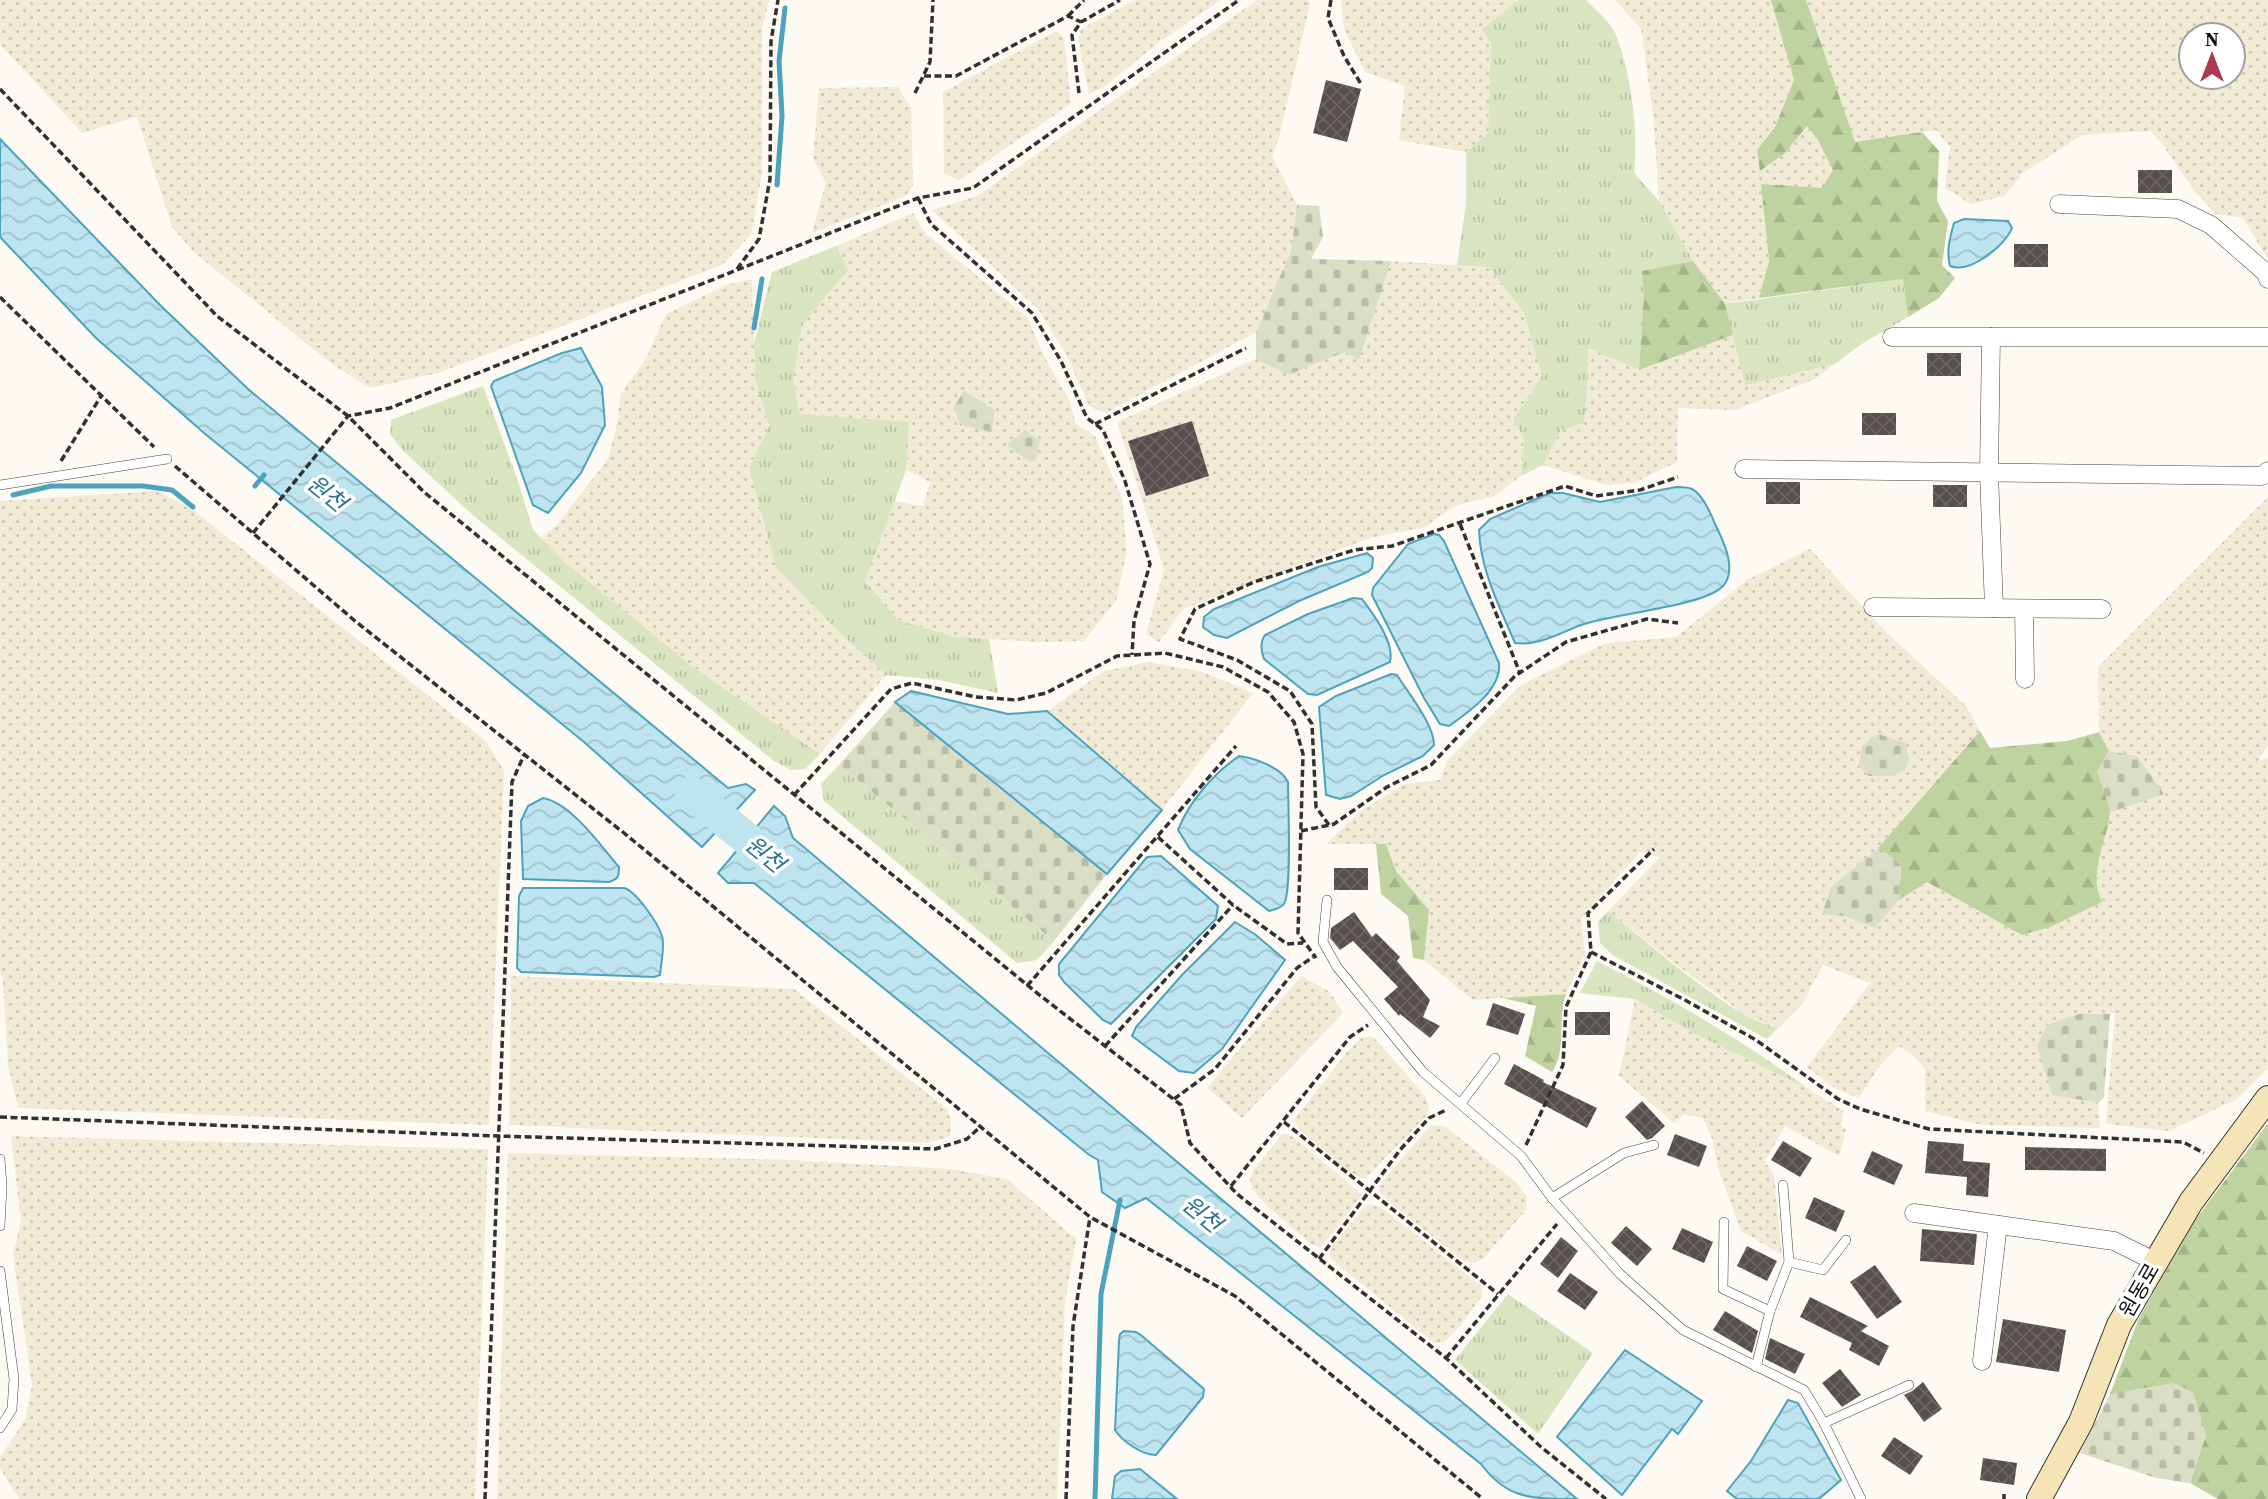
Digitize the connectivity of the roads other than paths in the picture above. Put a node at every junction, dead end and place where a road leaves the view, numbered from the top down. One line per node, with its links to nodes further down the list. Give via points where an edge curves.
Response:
1 (2059, 204): 2 (street, via 2178,209 2211,225)
2 (2268, 279)
3 (1892, 337): 4 (street)
4 (1991, 337): 5 (street); 9 (street)
5 (2268, 337)
6 (167, 459): 10 (lane)
7 (1744, 469): 9 (street)
8 (2268, 471): 9 (street, via 2262,476)
9 (1989, 473): 12 (street)
10 (0, 485)
11 (1873, 607): 12 (street)
12 (1994, 608): 13 (street)
13 (2024, 609): 14 (street); 15 (street)
14 (2102, 609)
15 (2025, 679)
16 (1327, 900): 19 (lane, via 1323,942 1337,967 1423,1072)
17 (1494, 1058): 19 (lane)
18 (2268, 1098): 30 (street, 원동로, via 2191,1202)
19 (1461, 1103): 23 (lane, via 1521,1156)
20 (1654, 1145): 23 (lane, via 1624,1153)
21 (0, 1159): 27 (lane)
22 (1783, 1185): 29 (lane)
23 (1552, 1198): 34 (lane, via 1620,1274 1683,1330)
24 (1914, 1213): 26 (street)
25 (1724, 1222): 32 (lane, via 1723,1289)
26 (1998, 1225): 30 (street, via 2114,1241); 33 (street)
27 (0, 1226)
28 (1846, 1240): 29 (lane, via 1823,1270)
29 (1790, 1262): 32 (lane)
30 (2156, 1262): 39 (street, 원동로, via 2119,1325 2081,1422)
31 (0, 1271): 37 (lane, via 14,1379 12,1409)
32 (1770, 1311): 34 (lane)
33 (1982, 1361)
34 (1756, 1367): 36 (lane, via 1804,1390)
35 (1909, 1385): 36 (lane)
36 (1824, 1423): 38 (lane)
37 (0, 1428)
38 (1861, 1499)
39 (2039, 1499)

